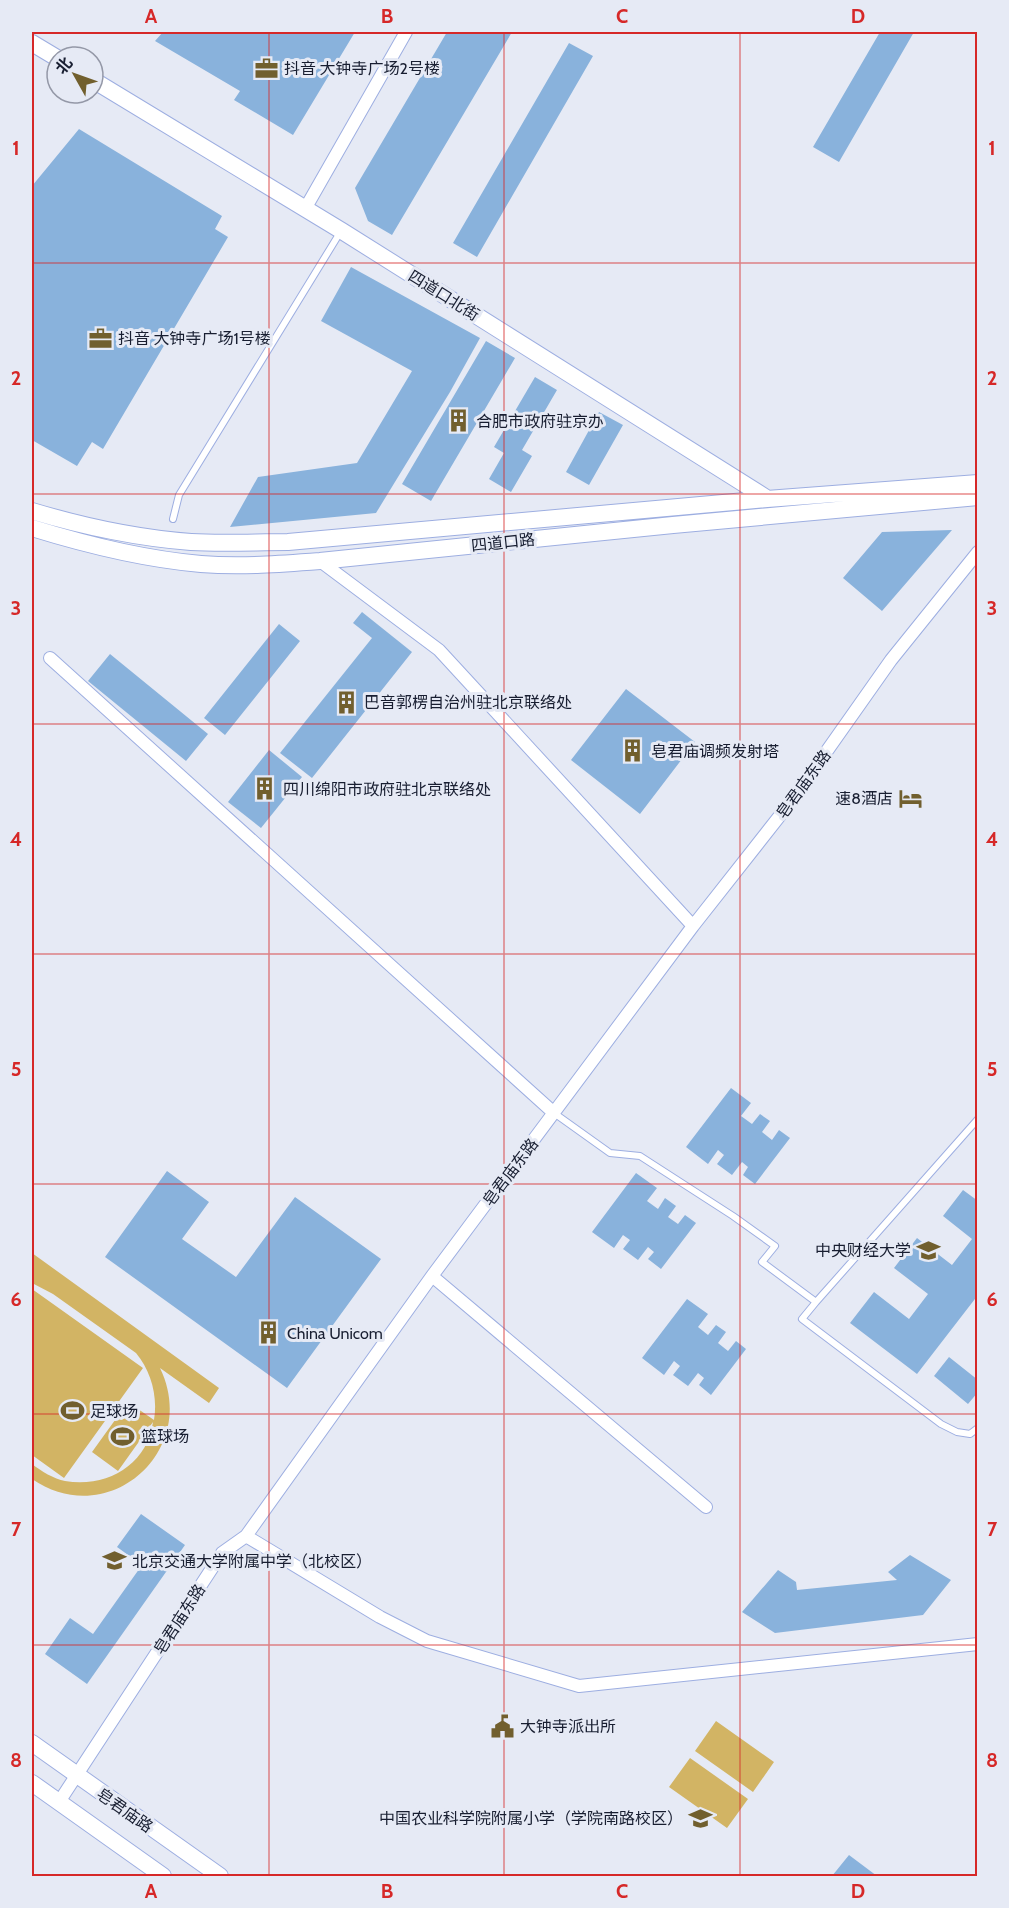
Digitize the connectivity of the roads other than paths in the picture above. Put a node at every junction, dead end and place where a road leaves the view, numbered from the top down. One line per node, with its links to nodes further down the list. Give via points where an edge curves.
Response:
1 (406, 32): 5 (street)
2 (32, 43): 3 (street)
3 (45, 51)
4 (105, 87): 5 (street, 四道口北街)
5 (305, 209): 6 (street, 四道口北街)
6 (342, 231): 9 (street, 四道口北街); 12 (lane, via 179,495)
7 (978, 483): 9 (street, 四道口路)
8 (978, 497): 11 (street, 四道口路)
9 (767, 499): 10 (street, 四道口路, via 311,541 238,543 167,540); 11 (street, 四道口北街)
10 (32, 511)
11 (792, 515): 15 (street, 四道口路)
12 (173, 519)
13 (32, 528): 15 (street, 四道口路, via 109,550 202,564)
14 (978, 552): 17 (street, 皂君庙东路, via 891,660 793,799)
15 (320, 561): 17 (street, via 439,650)
16 (50, 658): 18 (street)
17 (693, 926): 18 (street, 皂君庙东路)
18 (554, 1113): 20 (street, 皂君庙东路); 21 (lane, via 610,1154 640,1156 775,1246 762,1262)
19 (978, 1119): 21 (lane)
20 (432, 1276): 23 (street); 24 (street, 皂君庙东路)
21 (816, 1302): 22 (lane, via 802,1319 941,1424 970,1434)
22 (978, 1428)
23 (706, 1507)
24 (246, 1536): 25 (street, via 427,1641 579,1686); 27 (street, 皂君庙东路, via 222,1553)
25 (978, 1644)
26 (32, 1743): 27 (street, 皂君庙路)
27 (77, 1776): 29 (street, 皂君庙东路); 31 (street, 皂君庙路)
28 (32, 1783): 29 (street, 皂君庙路)
29 (58, 1802): 30 (street, 皂君庙路)
30 (163, 1876)
31 (220, 1876)

